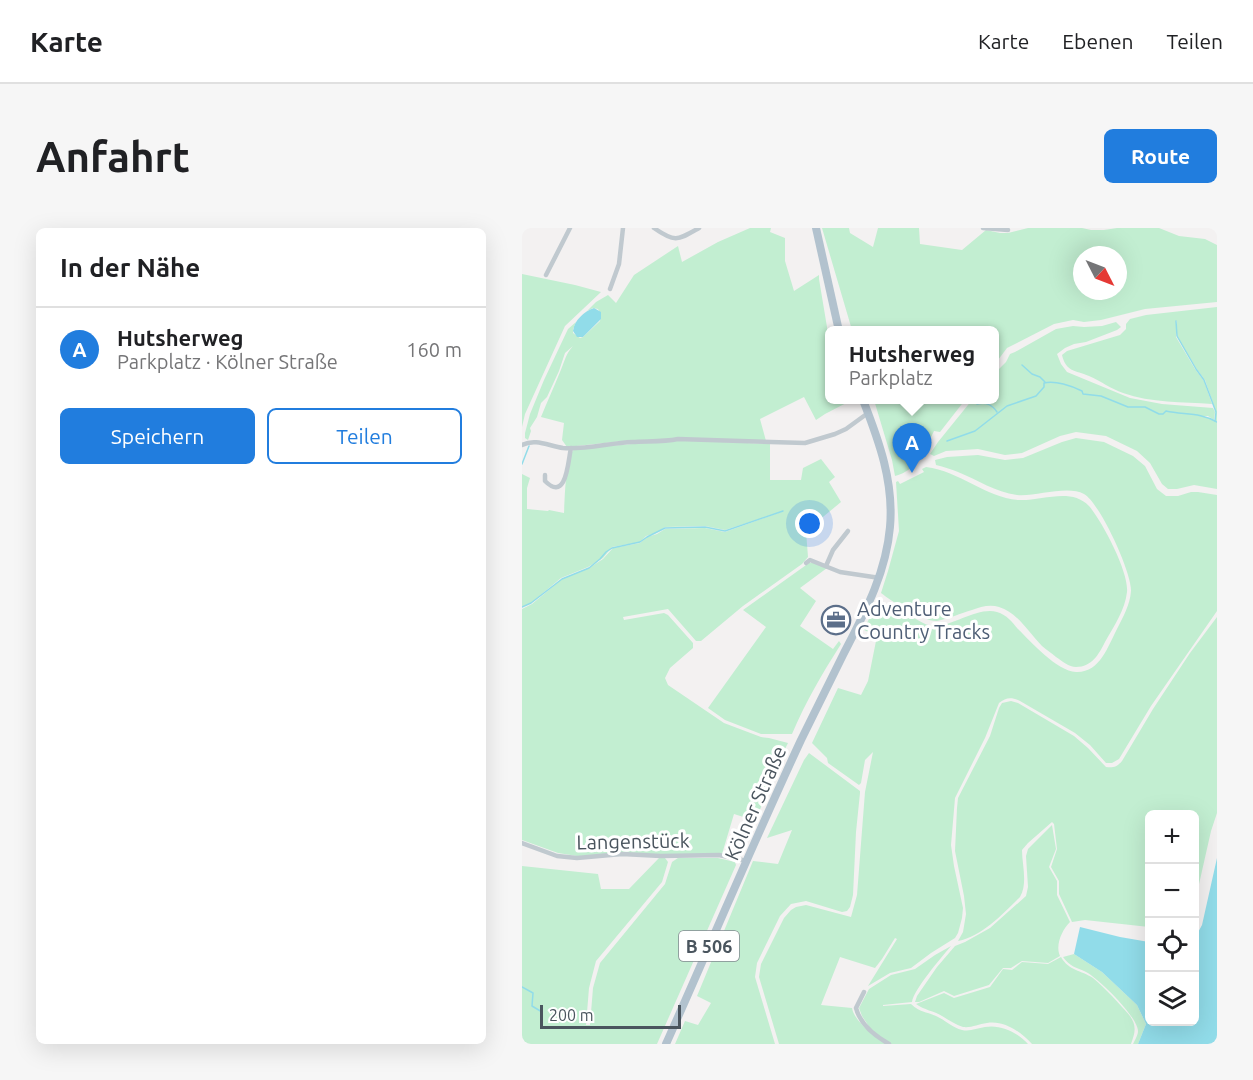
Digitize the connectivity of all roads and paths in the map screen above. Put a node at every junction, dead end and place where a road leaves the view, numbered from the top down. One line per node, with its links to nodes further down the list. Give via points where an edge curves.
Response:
1 (570, 228): 8 (street)
2 (623, 228): 9 (street, via 619,264)
3 (654, 228): 4 (street, via 672,238)
4 (699, 228)
5 (816, 228): 10 (main road)
6 (983, 228): 7 (street)
7 (1008, 230)
8 (546, 275)
9 (609, 289)
10 (838, 326)
11 (865, 404): 12 (main road, Kölner Straße / B 506)
12 (868, 413): 14 (street, via 846,429 805,443 678,439); 19 (main road, Kölner Straße / B 506, via 882,450 890,499 890,528)
13 (523, 444): 14 (street, via 536,442)
14 (571, 448): 15 (street, via 562,485 550,486)
15 (545, 475)
16 (848, 531): 18 (street)
17 (806, 563): 18 (street, via 810,560)
18 (826, 566): 19 (street)
19 (880, 578): 21 (main road, Kölner Straße / B 506)
20 (522, 843): 21 (street, Langenstück, via 577,858 622,854 719,855)
21 (747, 861): 23 (main road, Kölner Straße / B 506)
22 (864, 992): 24 (street, via 857,1014)
23 (666, 1044)
24 (889, 1044)

